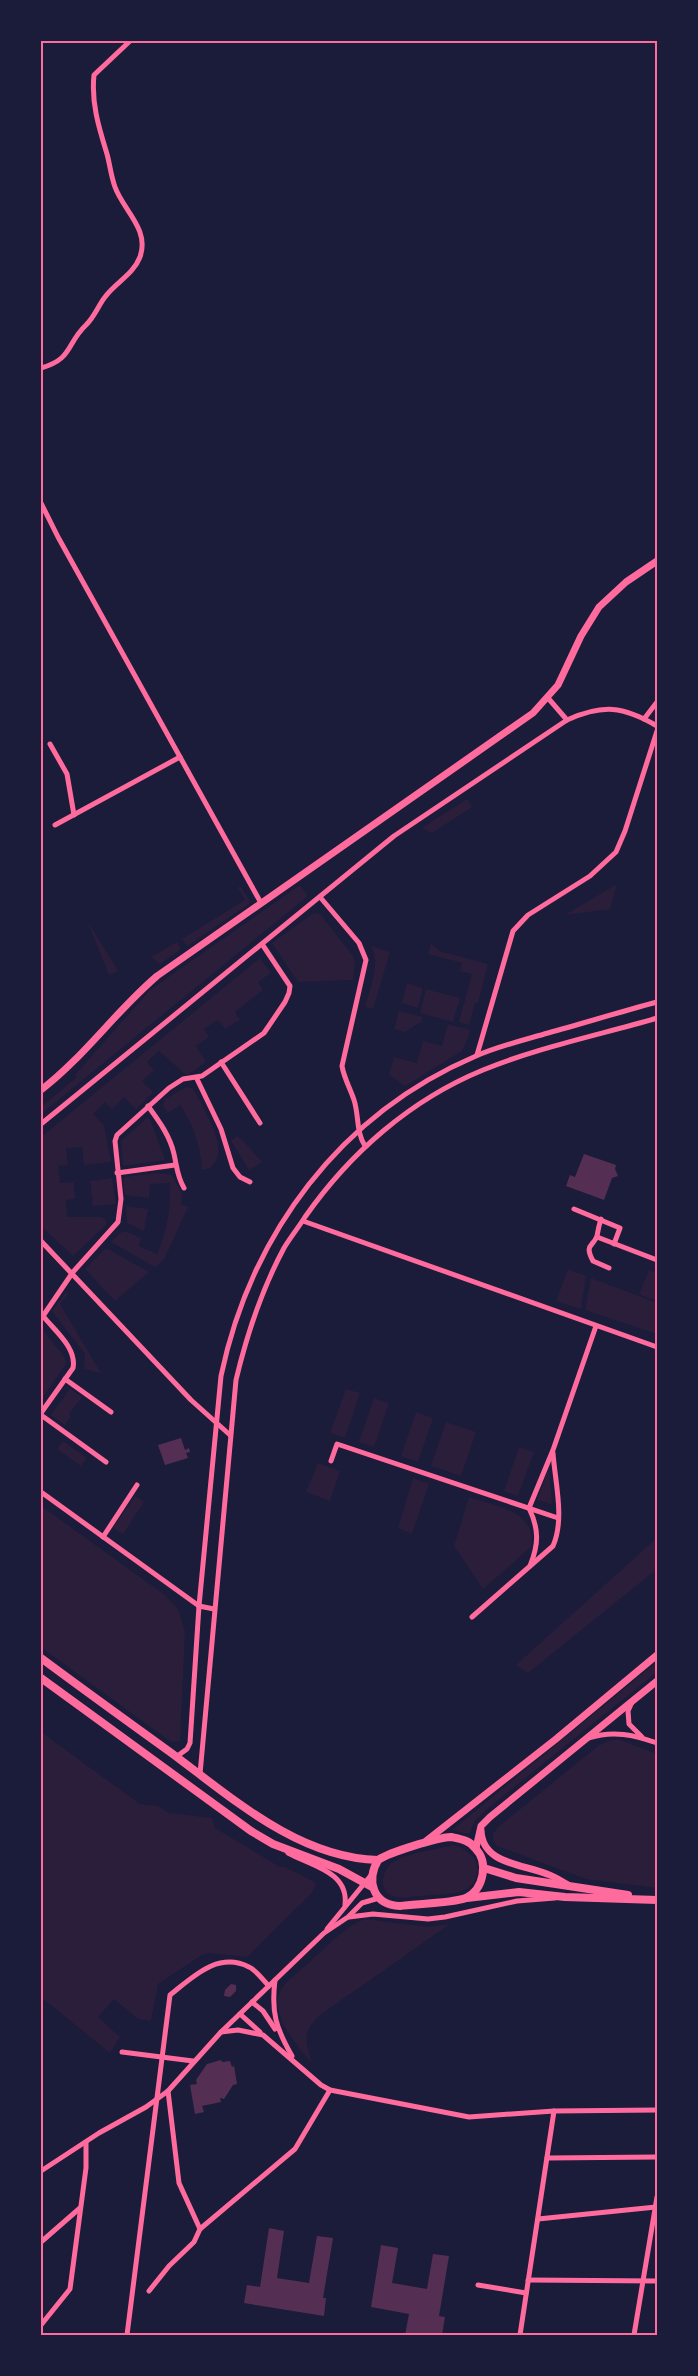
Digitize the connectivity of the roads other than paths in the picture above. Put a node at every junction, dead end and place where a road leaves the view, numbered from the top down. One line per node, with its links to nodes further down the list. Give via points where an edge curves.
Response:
1 (130, 41): 2 (street, via 94,75 93,86 96,119 115,188 138,228 140,256 128,276 106,296 64,357)
2 (41, 368)
3 (41, 503): 12 (street)
4 (657, 561): 5 (street, via 618,588 599,607)
5 (548, 698): 8 (street); 16 (street, via 509,731)
6 (657, 702): 7 (street)
7 (644, 719): 8 (street, via 600,708); 9 (street)
8 (566, 720): 15 (street, via 394,836)
9 (657, 726)
10 (657, 731): 20 (street, via 616,852 590,876 528,915 513,931)
11 (50, 744): 13 (street, via 66,774)
12 (180, 757): 13 (street); 16 (street)
13 (74, 815): 14 (street)
14 (55, 825)
15 (320, 897): 17 (street); 27 (street, via 359,943 366,960 342,1066 344,1079 354,1099)
16 (261, 903): 23 (street, via 157,976 135,995 62,1074)
17 (262, 944): 21 (street, via 290,986 290,993 264,1033); 26 (street)
18 (657, 1002): 20 (street)
19 (657, 1018): 30 (street, via 482,1070 410,1110)
20 (477, 1055): 27 (street, via 440,1073)
21 (221, 1062): 22 (street); 25 (street)
22 (196, 1079): 24 (street, via 183,1079); 33 (street, via 221,1129 233,1168)
23 (41, 1090)
24 (148, 1106): 31 (street, via 164,1128); 32 (street, via 117,1135)
25 (260, 1123)
26 (41, 1124)
27 (359, 1129): 28 (street); 29 (street)
28 (352, 1135): 29 (street); 50 (street, via 322,1166 295,1203 269,1242 250,1282 227,1348)
29 (361, 1140): 30 (street)
30 (365, 1146): 37 (street, via 343,1168)
31 (175, 1165): 32 (street); 34 (street)
32 (117, 1173): 43 (street, via 121,1199 118,1222)
33 (250, 1182)
34 (184, 1188)
35 (574, 1209): 36 (street)
36 (601, 1220): 38 (street); 40 (street, via 620,1228)
37 (303, 1221): 45 (street); 51 (street, via 284,1247 252,1322 236,1380)
38 (597, 1237): 40 (street); 42 (street, via 589,1245 590,1255 593,1261)
39 (41, 1241): 43 (street)
40 (614, 1244): 41 (street)
41 (657, 1260)
42 (609, 1268)
43 (73, 1272): 44 (street); 50 (street)
44 (42, 1316): 47 (street, via 75,1359)
45 (596, 1326): 46 (street); 52 (street)
46 (657, 1347)
47 (65, 1379): 48 (street); 49 (street)
48 (111, 1412)
49 (41, 1414): 54 (street)
50 (215, 1424): 51 (street); 61 (street)
51 (230, 1434): 62 (street)
52 (553, 1450): 57 (street); 58 (street)
53 (331, 1461): 57 (street, via 337,1444)
54 (106, 1462)
55 (137, 1485): 59 (street)
56 (41, 1492): 59 (street)
57 (529, 1508): 58 (street); 60 (street, via 538,1530 536,1553)
58 (558, 1518): 60 (street, via 558,1533 553,1546)
59 (103, 1537): 61 (street)
60 (530, 1566): 63 (street)
61 (198, 1606): 62 (street); 72 (street, via 190,1743)
62 (214, 1609): 73 (street)
63 (472, 1617)
64 (657, 1655): 76 (street, via 521,1768)
65 (41, 1658): 72 (main road)
66 (41, 1678): 75 (main road)
67 (657, 1681): 68 (street)
68 (632, 1702): 69 (street); 70 (street, via 628,1711 629,1724)
69 (587, 1738): 70 (street, via 612,1732); 74 (street)
70 (644, 1738): 71 (street)
71 (657, 1743)
72 (176, 1757): 73 (main road)
73 (200, 1774): 78 (main road, via 273,1825 323,1851 353,1859)
74 (481, 1826): 77 (street); 81 (street, via 482,1838 490,1853 548,1874)
75 (272, 1844): 80 (main road, via 339,1869); 86 (street, via 333,1874 344,1886)
76 (419, 1846): 77 (main road, via 451,1837); 78 (main road)
77 (476, 1848): 79 (main road)
78 (378, 1860): 80 (main road)
79 (484, 1868): 81 (main road, via 498,1874); 84 (main road, via 479,1885)
80 (368, 1885): 83 (main road); 86 (street)
81 (572, 1887): 85 (main road)
82 (565, 1897): 84 (main road, via 519,1892); 85 (main road); 87 (street, via 517,1901 445,1917 373,1914)
83 (379, 1898): 84 (main road, via 392,1906); 87 (street, via 362,1903)
84 (465, 1898)
85 (657, 1900)
86 (344, 1905): 88 (street)
87 (348, 1917): 88 (street)
88 (324, 1933): 89 (street)
89 (276, 1980): 90 (street); 94 (street, via 274,2016)
90 (269, 1986): 91 (street); 97 (street, via 250,1967 215,1962 208,1966 170,1995)
91 (252, 2002): 92 (street); 94 (street)
92 (240, 2014): 93 (street); 95 (street)
93 (221, 2032): 95 (street, via 238,2030); 98 (street)
94 (279, 2034): 99 (street)
95 (263, 2035): 99 (street)
96 (122, 2052): 97 (street)
97 (162, 2057): 98 (street); 102 (street)
98 (193, 2061): 100 (street)
99 (295, 2061): 101 (street)
100 (168, 2090): 102 (street); 113 (street, via 179,2183)
101 (330, 2090): 104 (street, via 469,2117); 113 (street, via 295,2149)
102 (156, 2100): 105 (street); 123 (street)
103 (657, 2110): 104 (street)
104 (554, 2111): 106 (street)
105 (86, 2142): 108 (street); 110 (street)
106 (547, 2158): 107 (street); 112 (street)
107 (657, 2158)
108 (41, 2171)
109 (657, 2197): 111 (street)
110 (80, 2208): 114 (street); 121 (street, via 70,2289)
111 (656, 2208): 112 (street); 116 (street)
112 (538, 2219): 115 (street)
113 (200, 2229): 119 (street, via 194,2242)
114 (41, 2242)
115 (528, 2280): 116 (street); 120 (street)
116 (644, 2281): 117 (street); 125 (street)
117 (657, 2281)
118 (478, 2285): 120 (street)
119 (149, 2291)
120 (526, 2293): 124 (street)
121 (43, 2318): 122 (street)
122 (41, 2324)
123 (127, 2335)
124 (520, 2335)
125 (634, 2335)

